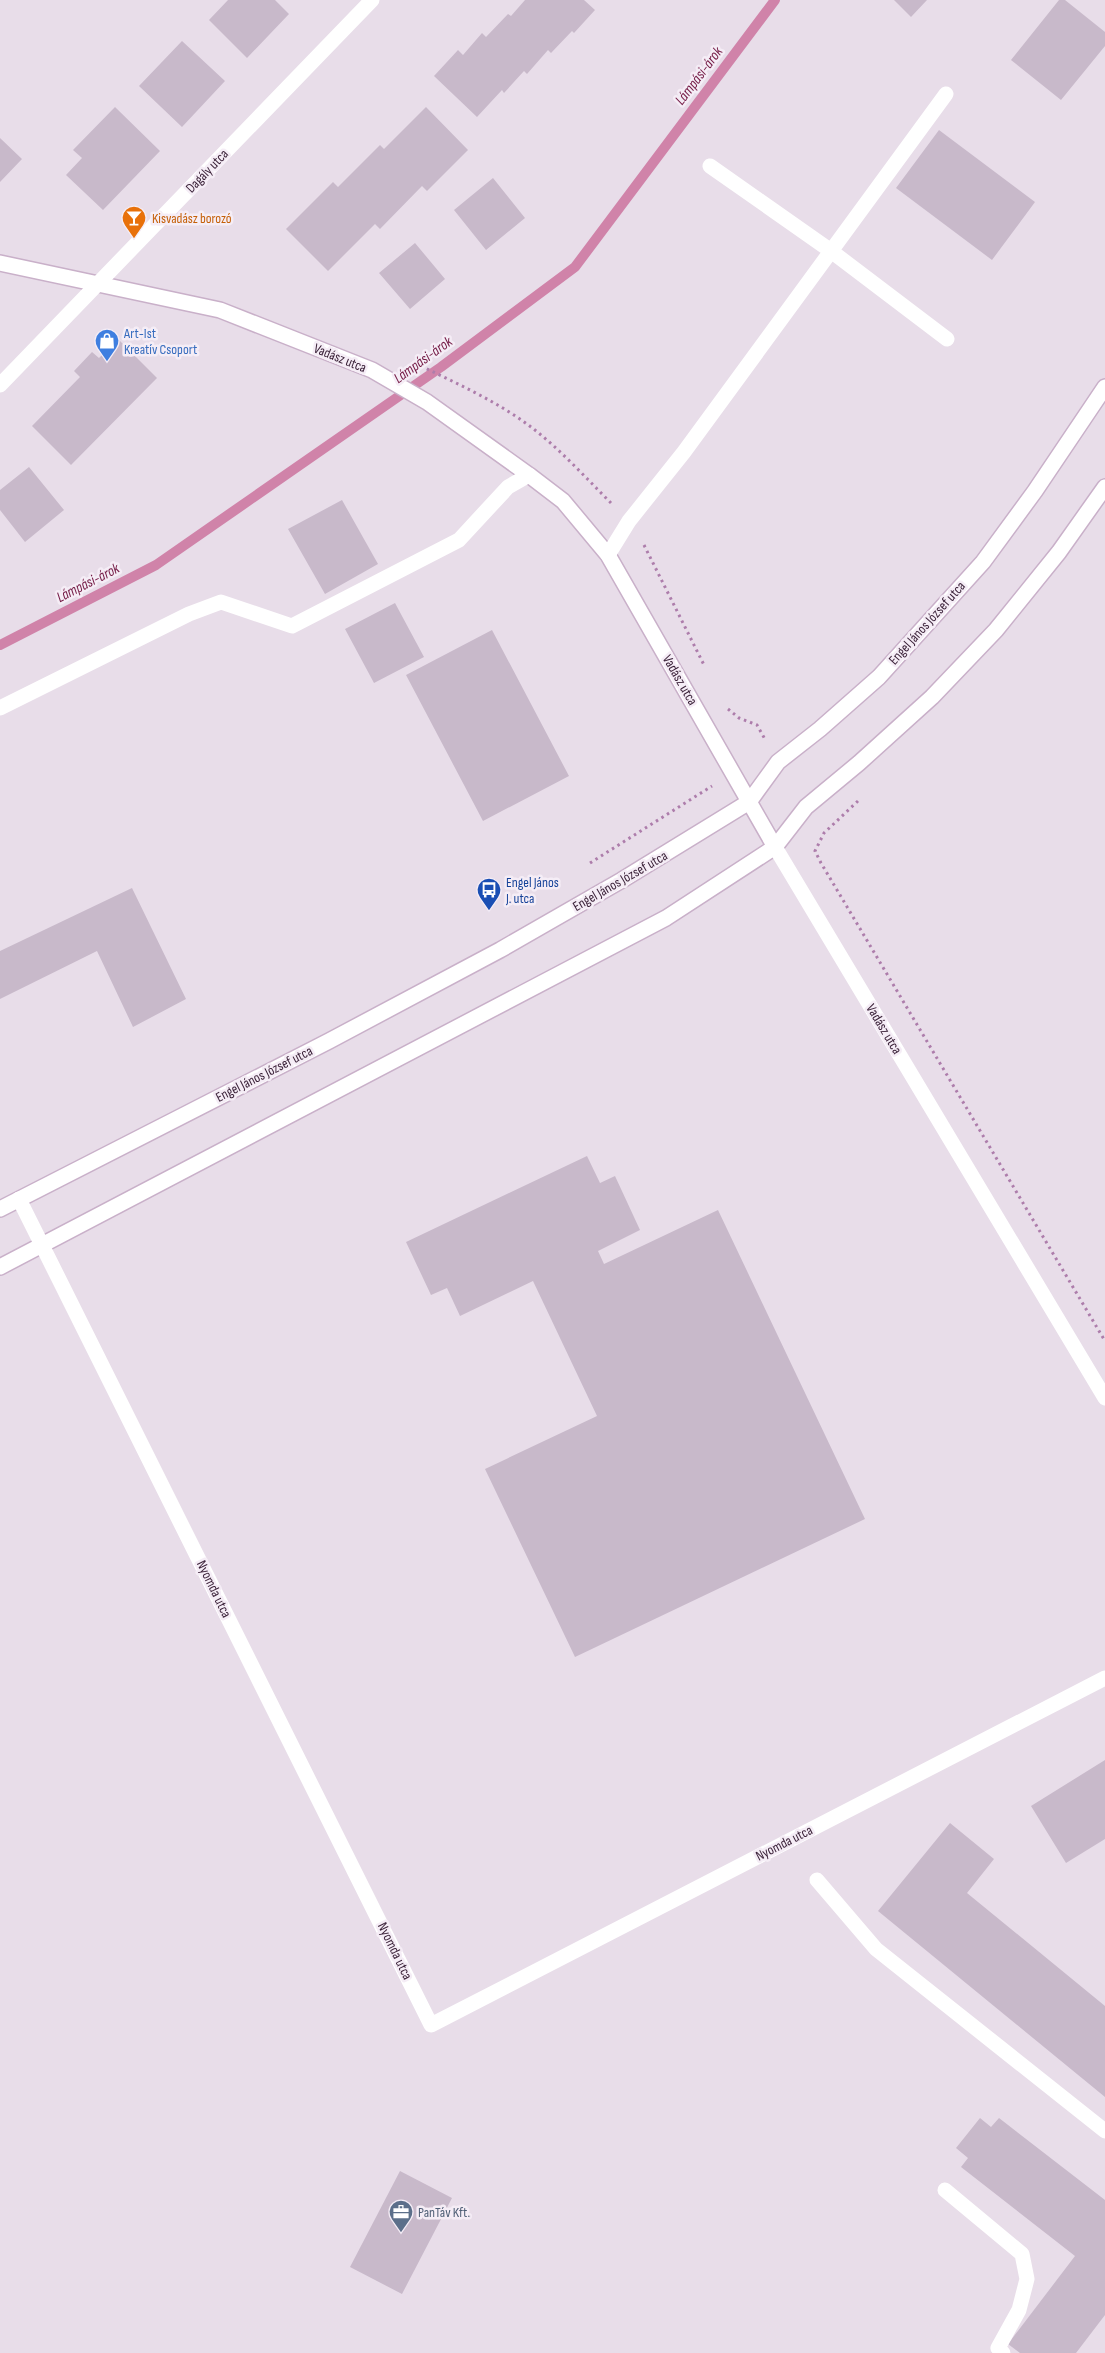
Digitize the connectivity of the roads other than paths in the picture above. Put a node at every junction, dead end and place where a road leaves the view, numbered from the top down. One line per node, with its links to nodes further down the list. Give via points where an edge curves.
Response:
1 (372, 0): 6 (street, Dagály utca)
2 (946, 94): 4 (street)
3 (710, 166): 4 (street)
4 (831, 251): 7 (street); 12 (street, via 684,452 629,521)
5 (0, 263): 6 (street, Vadász utca)
6 (96, 285): 8 (street, Dagály utca); 10 (street, Vadász utca, via 220,310 372,370 427,402)
7 (947, 339)
8 (0, 385)
9 (1105, 387): 14 (street, Engel János József utca, via 983,562 879,677 778,762)
10 (529, 475): 12 (street, Vadász utca, via 563,501); 13 (street, via 508,487 460,540 292,626 221,602 189,614)
11 (1105, 487): 15 (street, via 996,630 932,697 806,807)
12 (608, 555): 14 (street, Vadász utca)
13 (0, 708)
14 (749, 802): 15 (street, Vadász utca); 16 (street, Engel János József utca, via 500,950)
15 (775, 847): 18 (street, via 666,918); 20 (street, Vadász utca)
16 (19, 1199): 17 (street, Engel János József utca); 18 (street, Nyomda utca)
17 (0, 1209)
18 (43, 1245): 19 (street); 21 (street, Nyomda utca, via 431,2025)
19 (0, 1267)
20 (1105, 1398)
21 (1105, 1678)
22 (816, 1880): 23 (street, via 876,1949)
23 (1105, 2131)
24 (945, 2190): 25 (street, via 1022,2254 1027,2279 1019,2310 998,2348)
25 (1003, 2353)

